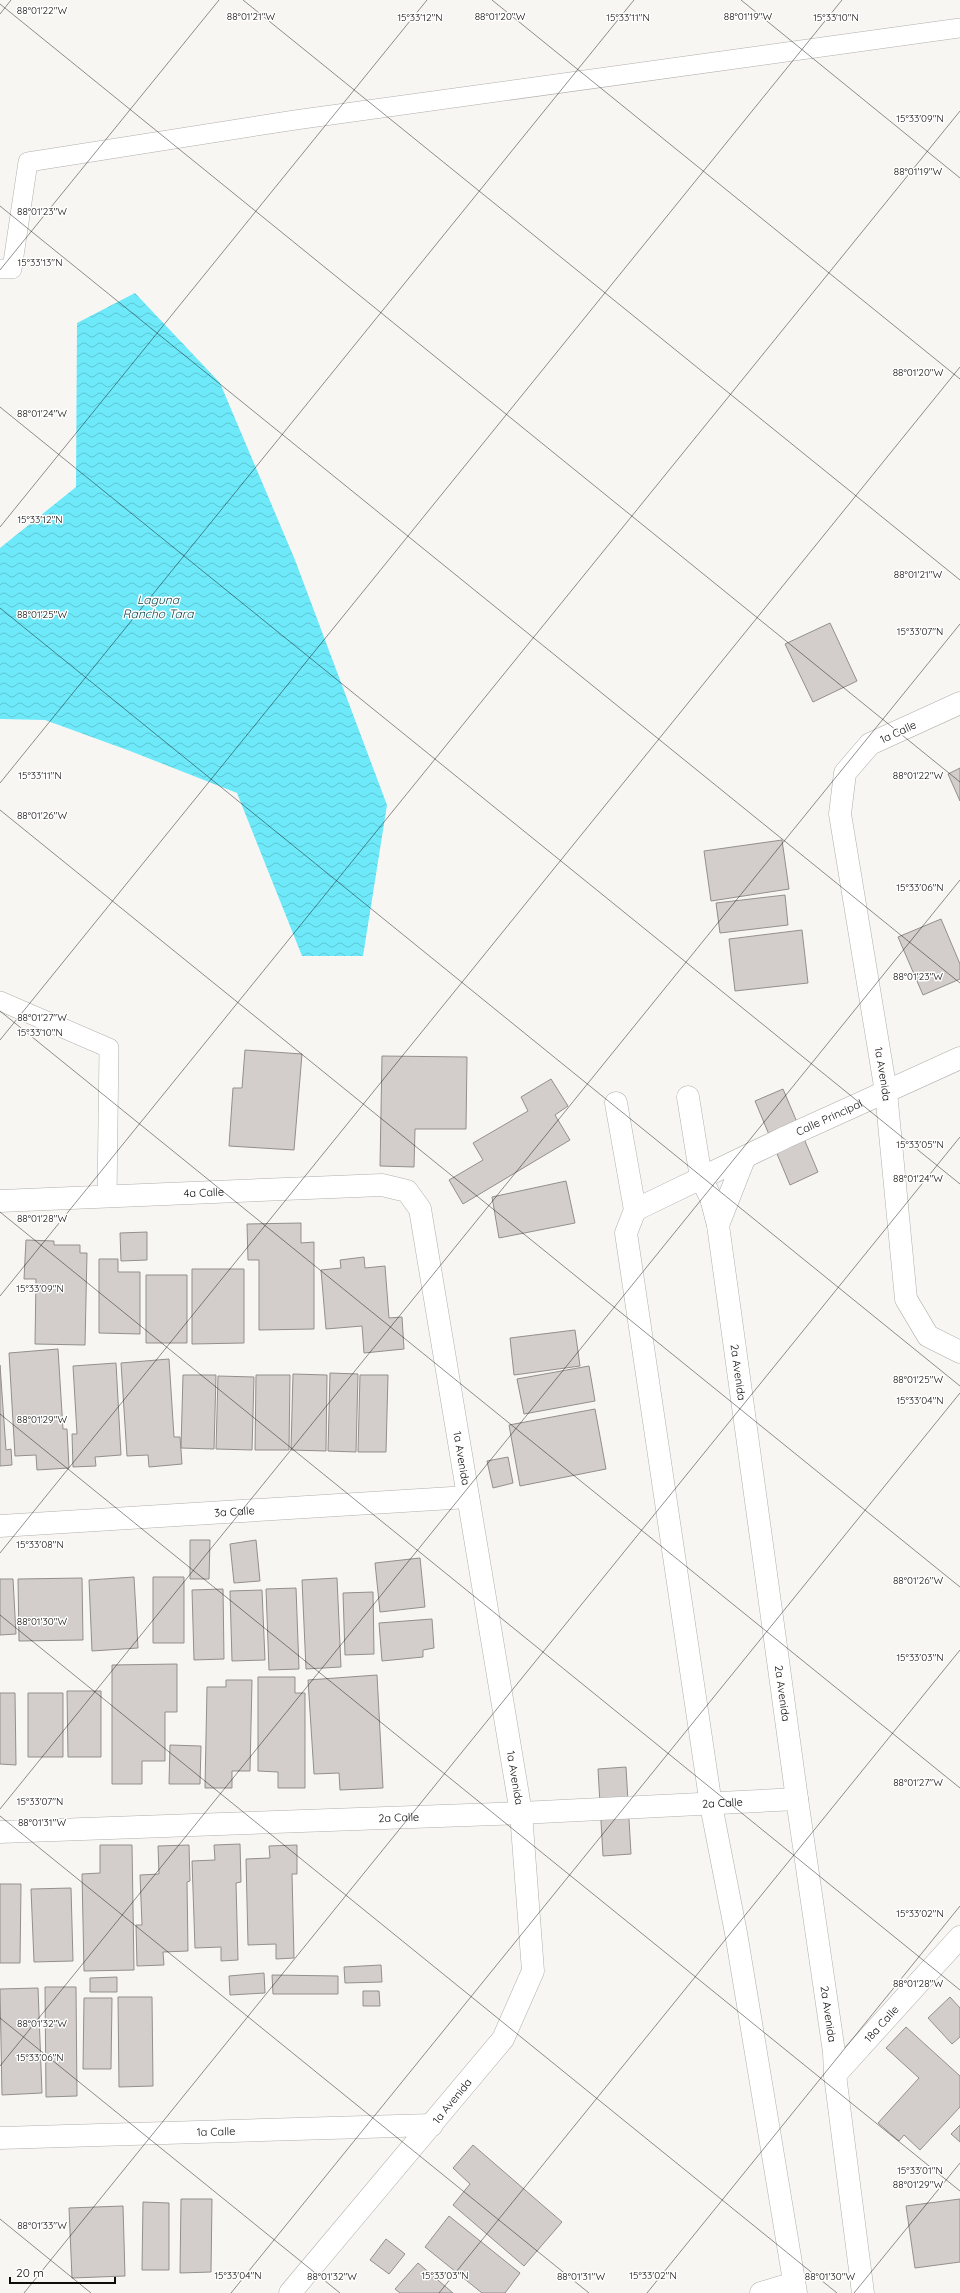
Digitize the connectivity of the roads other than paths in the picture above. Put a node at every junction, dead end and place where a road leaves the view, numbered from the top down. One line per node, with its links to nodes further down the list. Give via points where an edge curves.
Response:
1 (960, 28): 2 (lane, via 295,120 28,162 12,269)
2 (0, 269)
3 (960, 703): 4 (street, 1a Calle, via 870,744)
4 (845, 773): 7 (street, 1a Avenida, via 840,814)
5 (0, 1001): 13 (lane, via 109,1048)
6 (960, 1058): 7 (street, Calle Principal)
7 (886, 1092): 10 (street, Calle Principal, via 786,1136); 17 (street, 1a Avenida, via 906,1299 928,1336)
8 (688, 1097): 11 (street, 2a Avenida)
9 (616, 1103): 15 (street)
10 (744, 1158): 11 (street, Calle Principal); 16 (street)
11 (701, 1178): 15 (street, Calle Principal); 16 (street, 2a Avenida, via 711,1198)
12 (407, 1191): 13 (street, 4a Calle, via 382,1185); 18 (street, 1a Avenida, via 420,1209)
13 (108, 1197): 14 (street, 4a Calle)
14 (0, 1201)
15 (635, 1210): 21 (street, via 626,1233)
16 (718, 1225): 20 (street, 2a Avenida)
17 (960, 1352)
18 (468, 1497): 19 (street, 3a Calle); 22 (street, 1a Avenida)
19 (0, 1526)
20 (797, 1799): 21 (street, 2a Calle); 25 (street, 2a Avenida, via 834,2052)
21 (711, 1805): 22 (street, 2a Calle); 28 (street, via 736,1933)
22 (521, 1813): 23 (street, 2a Calle); 26 (street, 1a Avenida, via 533,1971 503,2039)
23 (0, 1832)
24 (960, 1936): 25 (street, 18a Calle)
25 (835, 2075): 31 (street, 2a Avenida)
26 (432, 2125): 27 (street, 1a Calle); 29 (street, 1a Avenida)
27 (0, 2138)
28 (795, 2288): 30 (street)
29 (290, 2293)
30 (761, 2293)
31 (863, 2293)

